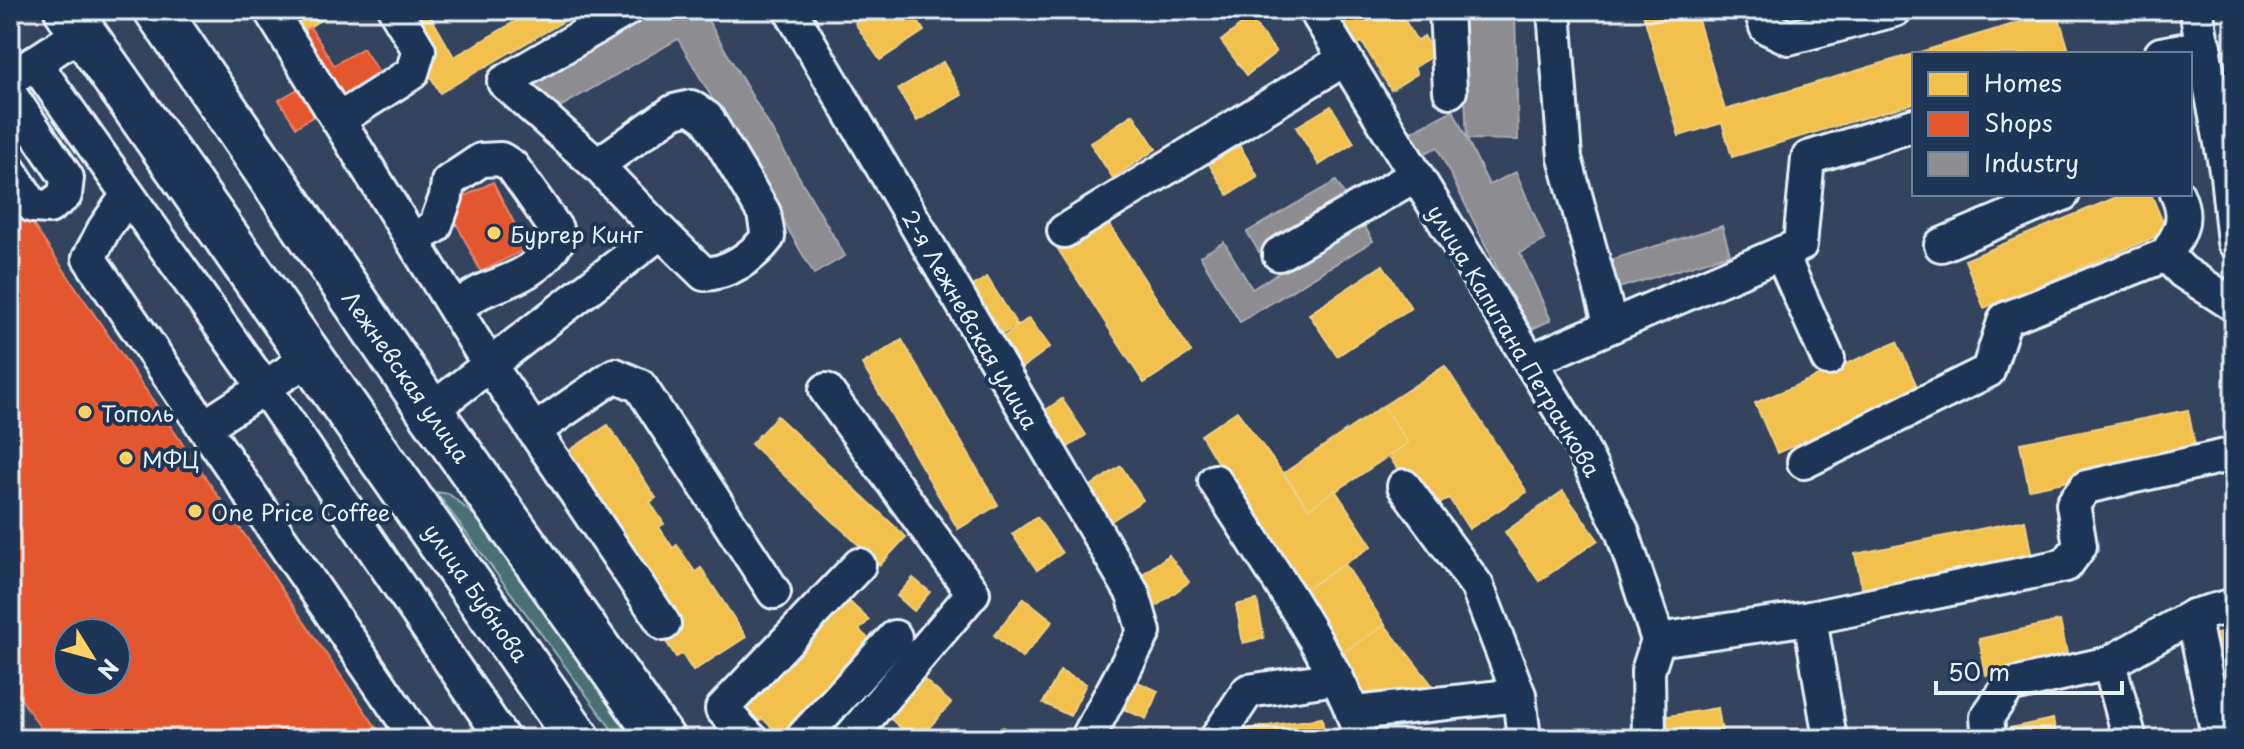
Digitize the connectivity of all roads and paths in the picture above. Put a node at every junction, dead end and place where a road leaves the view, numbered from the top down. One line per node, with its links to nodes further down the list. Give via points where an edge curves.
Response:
1 (157, 10): 44 (highway, Лежневская улица)
2 (270, 10): 19 (street)
3 (395, 10): 19 (street, via 419,50 412,73)
4 (626, 10): 21 (street, via 504,82)
5 (790, 10): 71 (street, 2-я Лежневская улица, via 1133,594 1144,632)
6 (1315, 10): 15 (street, улица Капитана Петрачкова)
7 (1446, 10): 17 (street)
8 (1554, 10): 37 (street, via 1565,158)
9 (1761, 10): 10 (street, via 1766,27 1789,38)
10 (1895, 10)
11 (2196, 10): 13 (street)
12 (74, 21): 16 (street); 38 (highway)
13 (2205, 46): 14 (street); 30 (street)
14 (2172, 52)
15 (1345, 59): 23 (street, улица Капитана Петрачкова); 27 (street)
16 (22, 71): 24 (street)
17 (1450, 91)
18 (10, 94): 22 (street, via 67,178 65,195 49,207 33,206)
19 (338, 120): 29 (street)
20 (1912, 126): 32 (street, via 1808,158 1800,245)
21 (597, 165): 28 (street); 28 (street, via 674,111 691,107 707,118 764,213 768,237 722,273 704,274)
22 (10, 171)
23 (1416, 175): 33 (street); 40 (street, улица Капитана Петрачкова)
24 (128, 195): 42 (street); 45 (street, via 89,258)
25 (2058, 196): 31 (street)
26 (2178, 196): 34 (street, via 2184,208 2182,231)
27 (1064, 231)
28 (661, 232): 41 (street)
29 (412, 239): 36 (street); 36 (street, via 435,227 448,182 481,160 501,159 512,166 556,229 558,240 535,267)
30 (2234, 242)
31 (1941, 245)
32 (1781, 253): 37 (street); 39 (street)
33 (1279, 254)
34 (2166, 255): 35 (street); 49 (street, via 2005,319 1988,371)
35 (2234, 305)
36 (455, 308): 41 (street)
37 (1611, 326): 40 (street)
38 (311, 357): 42 (street); 47 (highway)
39 (1828, 359)
40 (1530, 361): 59 (street, улица Капитана Петрачкова, via 1576,436 1622,531)
41 (489, 364): 44 (street); 46 (street)
42 (264, 387): 45 (street); 66 (street)
43 (826, 390): 70 (street, via 973,593)
44 (430, 411): 47 (highway); 67 (highway, Лежневская улица)
45 (204, 427): 65 (street)
46 (534, 431): 53 (street, via 615,375 640,386); 57 (street)
47 (374, 447): 64 (highway, улица Бубнова)
48 (2234, 454): 56 (street, via 2086,487 2073,504 2080,546 2066,565)
49 (1804, 462)
50 (1215, 481): 61 (street)
51 (1404, 486): 62 (street, via 1477,586)
52 (859, 565): 68 (street, via 722,709)
53 (774, 592)
54 (2234, 605): 55 (street)
55 (2193, 616): 60 (street); 78 (street, via 2217,731)
56 (1810, 618): 59 (street); 75 (street)
57 (664, 624)
58 (895, 637): 69 (street)
59 (1658, 640): 74 (street, via 1648,671)
60 (2109, 663): 76 (street, via 2009,686 1987,717); 77 (street)
61 (1337, 678): 63 (street); 72 (street, via 1248,691)
62 (1519, 695): 63 (street); 73 (street)
63 (1357, 726)
64 (578, 735)
65 (417, 739)
66 (503, 739)
67 (662, 739)
68 (751, 739)
69 (801, 739)
70 (849, 739)
71 (1087, 739)
72 (1216, 739)
73 (1524, 739)
74 (1649, 739)
75 (1830, 739)
76 (1989, 739)
77 (2130, 739)
78 (2212, 739)

